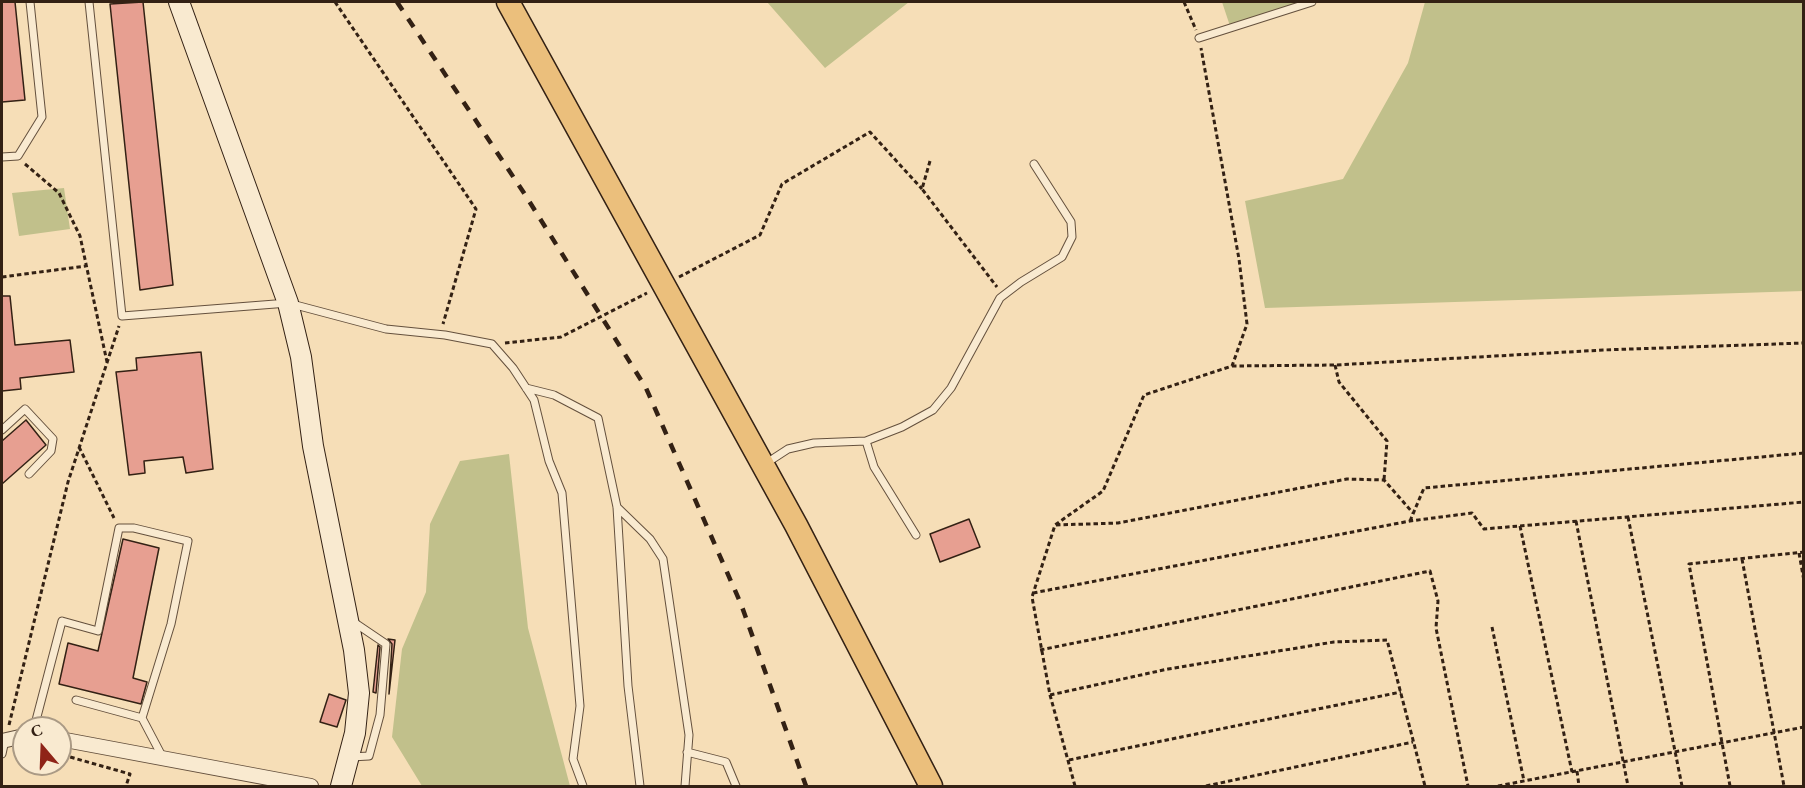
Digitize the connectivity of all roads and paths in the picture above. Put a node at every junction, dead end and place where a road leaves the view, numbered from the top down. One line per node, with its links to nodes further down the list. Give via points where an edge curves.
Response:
1 (30, 2): 11 (lane, via 42,117)
2 (89, 2): 21 (lane)
3 (179, 2): 20 (street)
4 (335, 2): 22 (path, via 476,209)
5 (508, 2): 18 (main road)
6 (1184, 2): 10 (path)
7 (1281, 2): 9 (lane)
8 (1312, 2): 9 (lane)
9 (1284, 11): 10 (lane)
10 (1199, 38): 27 (path, via 1247,324)
11 (15, 156): 12 (lane); 16 (path, via 59,193 80,236)
12 (2, 157)
13 (930, 161): 15 (path)
14 (1034, 164): 19 (lane, via 1071,222 1072,237 1062,257)
15 (922, 189): 18 (path, via 870,132 782,184 760,235); 19 (path)
16 (86, 266): 17 (path); 25 (path)
17 (2, 277)
18 (664, 284): 24 (path, via 561,337); 33 (main road)
19 (1004, 295): 30 (lane, via 951,388 933,410)
20 (288, 303): 21 (lane); 22 (lane, via 386,329); 50 (street)
21 (122, 316): 25 (path)
22 (440, 334): 24 (lane)
23 (1803, 343): 26 (path)
24 (492, 344): 28 (lane)
25 (107, 363): 31 (path)
26 (1335, 365): 27 (path); 35 (path, via 1339,382 1387,441)
27 (1232, 366): 42 (path, via 1144,395 1102,490)
28 (526, 388): 37 (lane, via 554,395 598,418); 77 (lane, via 534,400 549,461 562,493 580,706 573,759)
29 (2, 430): 34 (lane, via 25,409 53,439 51,451)
30 (866, 441): 33 (lane, via 814,443 788,449); 45 (lane, via 874,467)
31 (79, 447): 44 (path); 63 (path)
32 (1803, 453): 38 (path, via 1424,488)
33 (763, 465): 81 (main road)
34 (29, 474)
35 (1384, 480): 38 (path); 42 (path, via 1347,479 1118,523)
36 (1803, 502): 39 (path)
37 (617, 507): 64 (lane, via 650,539 663,559 689,735); 78 (lane, via 628,686)
38 (1413, 513): 40 (path)
39 (1628, 517): 41 (path); 65 (path)
40 (1410, 521): 43 (path, via 1472,513 1484,529); 49 (path)
41 (1576, 521): 43 (path); 70 (path)
42 (1055, 525): 49 (path)
43 (1520, 526): 71 (path)
44 (119, 528): 56 (lane, via 98,631 62,621); 57 (lane, via 188,542 171,624)
45 (916, 536)
46 (1801, 553): 47 (path); 48 (path)
47 (1742, 559): 59 (path); 62 (path, via 1689,564)
48 (1803, 581)
49 (1033, 593): 52 (path)
50 (348, 618): 67 (street, via 359,693); 67 (lane, via 386,644 380,715 369,756)
51 (1492, 627): 72 (path)
52 (1040, 650): 54 (path); 85 (path, via 1430,571 1438,601 1436,628)
53 (1401, 692): 54 (path, via 1388,640 1334,642 1168,669); 61 (path); 69 (path)
54 (1050, 695): 69 (path)
55 (76, 700): 57 (lane)
56 (37, 716)
57 (142, 718): 68 (lane)
58 (1803, 727): 59 (path)
59 (1775, 732): 62 (path); 91 (path)
60 (72, 742): 68 (street)
61 (1413, 742): 83 (path); 84 (path)
62 (1723, 742): 65 (path); 90 (path)
63 (3, 745)
64 (687, 752): 79 (lane); 80 (lane, via 726,762)
65 (1676, 752): 70 (path); 89 (path)
66 (72, 757): 74 (path, via 130,774)
67 (348, 757): 76 (street)
68 (163, 759): 75 (street)
69 (1069, 760): 82 (path)
70 (1623, 762): 71 (path); 88 (path)
71 (1574, 772): 72 (path); 87 (path)
72 (1524, 781): 73 (path)
73 (1519, 784): 86 (path)
74 (126, 786)
75 (311, 786)
76 (341, 786)
77 (583, 786)
78 (640, 786)
79 (685, 786)
80 (736, 786)
81 (931, 786)
82 (1075, 786)
83 (1206, 786)
84 (1425, 786)
85 (1468, 786)
86 (1498, 786)
87 (1579, 786)
88 (1628, 786)
89 (1682, 786)
90 (1730, 786)
91 (1784, 786)

